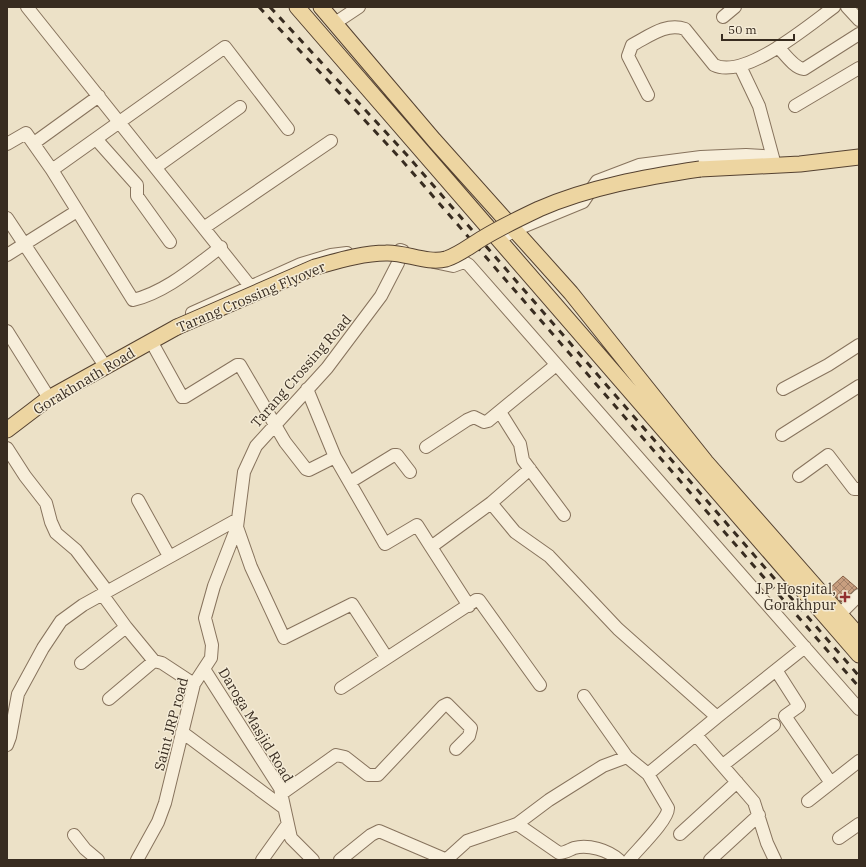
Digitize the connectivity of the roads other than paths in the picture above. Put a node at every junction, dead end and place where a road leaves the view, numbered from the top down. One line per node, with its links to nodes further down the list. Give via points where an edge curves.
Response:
1 (27, 7): 16 (street)
2 (297, 7): 33 (main road)
3 (322, 7): 10 (main road)
4 (359, 7): 10 (street)
5 (735, 7): 8 (street)
6 (834, 7): 12 (street)
7 (847, 7): 9 (street)
8 (723, 17)
9 (859, 20)
10 (335, 23): 32 (main road, via 434,140)
11 (859, 34): 12 (street, via 804,69 800,69)
12 (778, 47): 13 (street)
13 (740, 66): 15 (street, via 720,68 714,65 685,29 678,26 666,28 632,45 629,50 628,56); 26 (street, via 759,106)
14 (859, 68): 17 (street)
15 (648, 94)
16 (99, 96): 19 (street); 23 (street)
17 (795, 106)
18 (240, 107): 27 (street)
19 (120, 122): 20 (street, via 225,47); 21 (street); 27 (street)
20 (288, 129)
21 (96, 139): 28 (street); 34 (street, via 137,186 137,196)
22 (331, 141): 31 (street)
23 (34, 143): 24 (street, via 26,133); 28 (street)
24 (7, 144)
25 (859, 157): 26 (main road, Tarang Crossing Flyover)
26 (769, 166): 32 (street, via 763,156 746,155 701,157 639,165 597,181 583,202); 41 (main road, Tarang Crossing Flyover, bridge, via 700,169 590,191 541,208 504,225 446,258 433,260 385,253 335,261 315,267)
27 (156, 167): 31 (street)
28 (52, 170): 29 (street)
29 (77, 211): 35 (street); 36 (street, via 133,300 149,296)
30 (7, 218): 35 (street)
31 (205, 227): 36 (street)
32 (515, 230): 33 (street); 70 (main road, via 571,293)
33 (500, 239): 70 (main road, via 697,470)
34 (170, 242)
35 (24, 244): 38 (street); 44 (street)
36 (220, 247): 39 (street)
37 (400, 250): 39 (street, via 380,249 331,255 301,264); 43 (street, via 440,265 453,266 464,262 469,265); 46 (street, Tarang Crossing Road, via 398,263 381,296)
38 (7, 255)
39 (250, 286): 41 (street, via 173,322)
40 (7, 331): 48 (street)
41 (158, 338): 44 (main road, Gorakhnath Road); 50 (street, via 182,397 240,365)
42 (859, 345): 47 (street)
43 (556, 365): 49 (street); 73 (street)
44 (105, 366): 48 (main road, Gorakhnath Road)
45 (859, 386): 52 (street)
46 (307, 389): 50 (street, Tarang Crossing Road); 55 (street)
47 (783, 389)
48 (49, 398): 51 (main road, Gorakhnath Road)
49 (500, 412): 53 (street, via 486,422 474,417 467,420); 56 (street, via 520,444 523,460)
50 (275, 424): 55 (street, via 285,442 308,471); 64 (street, Tarang Crossing Road, via 256,446 244,472)
51 (7, 430)
52 (782, 435)
53 (426, 447)
54 (7, 448): 67 (street, via 46,503 56,533 76,550)
55 (335, 457): 59 (street)
56 (530, 470): 62 (street); 63 (street)
57 (410, 472): 59 (street, via 397,455 394,455)
58 (799, 476): 60 (street, via 828,455 854,489)
59 (350, 482): 65 (street, via 385,544 417,525)
60 (859, 489)
61 (138, 500): 66 (street)
62 (491, 503): 65 (street); 86 (street, via 515,532 549,556 618,629)
63 (564, 515)
64 (238, 523): 66 (street); 75 (street, via 251,567 283,636 287,637 352,604); 78 (street, Saint JRP road, via 205,618 212,645 211,658)
65 (431, 547): 69 (street)
66 (170, 556): 67 (street)
67 (105, 593): 71 (street); 90 (street, via 61,621 42,648 18,694)
68 (859, 595): 70 (street)
69 (469, 606): 75 (street); 81 (street, via 476,600 480,601)
70 (836, 619): 72 (main road); 74 (main road)
71 (126, 627): 76 (street); 77 (street)
72 (859, 636)
73 (805, 647): 79 (street); 85 (street)
74 (859, 655)
75 (387, 658): 82 (street)
76 (154, 661): 80 (street, via 162,663); 84 (street)
77 (81, 663)
78 (204, 669): 80 (street, Saint JRP road); 98 (street, Daroga Masjid Road, via 267,766)
79 (776, 670): 86 (street); 97 (street, via 798,706 785,716)
80 (194, 684): 88 (street, Saint JRP road)
81 (540, 685)
82 (341, 688)
83 (584, 696): 92 (street)
84 (109, 699)
85 (859, 709)
86 (717, 717): 89 (street)
87 (774, 725): 94 (street)
88 (182, 732): 100 (street); 109 (street, Saint JRP road, via 165,803 158,822)
89 (696, 735): 94 (street); 95 (street)
90 (7, 745)
91 (456, 749): 98 (street, via 469,736 471,728 447,704 378,775 368,776 340,754)
92 (627, 757): 95 (street); 102 (street, via 603,766 549,800)
93 (859, 761): 97 (street)
94 (723, 766): 96 (street)
95 (648, 774): 115 (street, via 664,800 668,813)
96 (737, 782): 101 (street, via 754,802); 105 (street)
97 (831, 783): 99 (street)
98 (281, 794): 100 (street, Daroga Masjid Road)
99 (808, 801)
100 (284, 808): 104 (street, Daroga Masjid Road)
101 (759, 816): 116 (street); 117 (street)
102 (517, 824): 113 (street, via 472,839); 114 (street, via 559,853 575,848 591,848 609,853)
103 (859, 824): 107 (street)
104 (287, 826): 110 (street); 111 (street, Daroga Masjid Road, via 291,838)
105 (680, 834)
106 (74, 835): 108 (street)
107 (839, 838)
108 (98, 860)
109 (137, 860)
110 (262, 860)
111 (313, 860)
112 (340, 860): 113 (street, via 379,831)
113 (446, 860)
114 (618, 860)
115 (629, 860)
116 (710, 860)
117 (775, 860)

